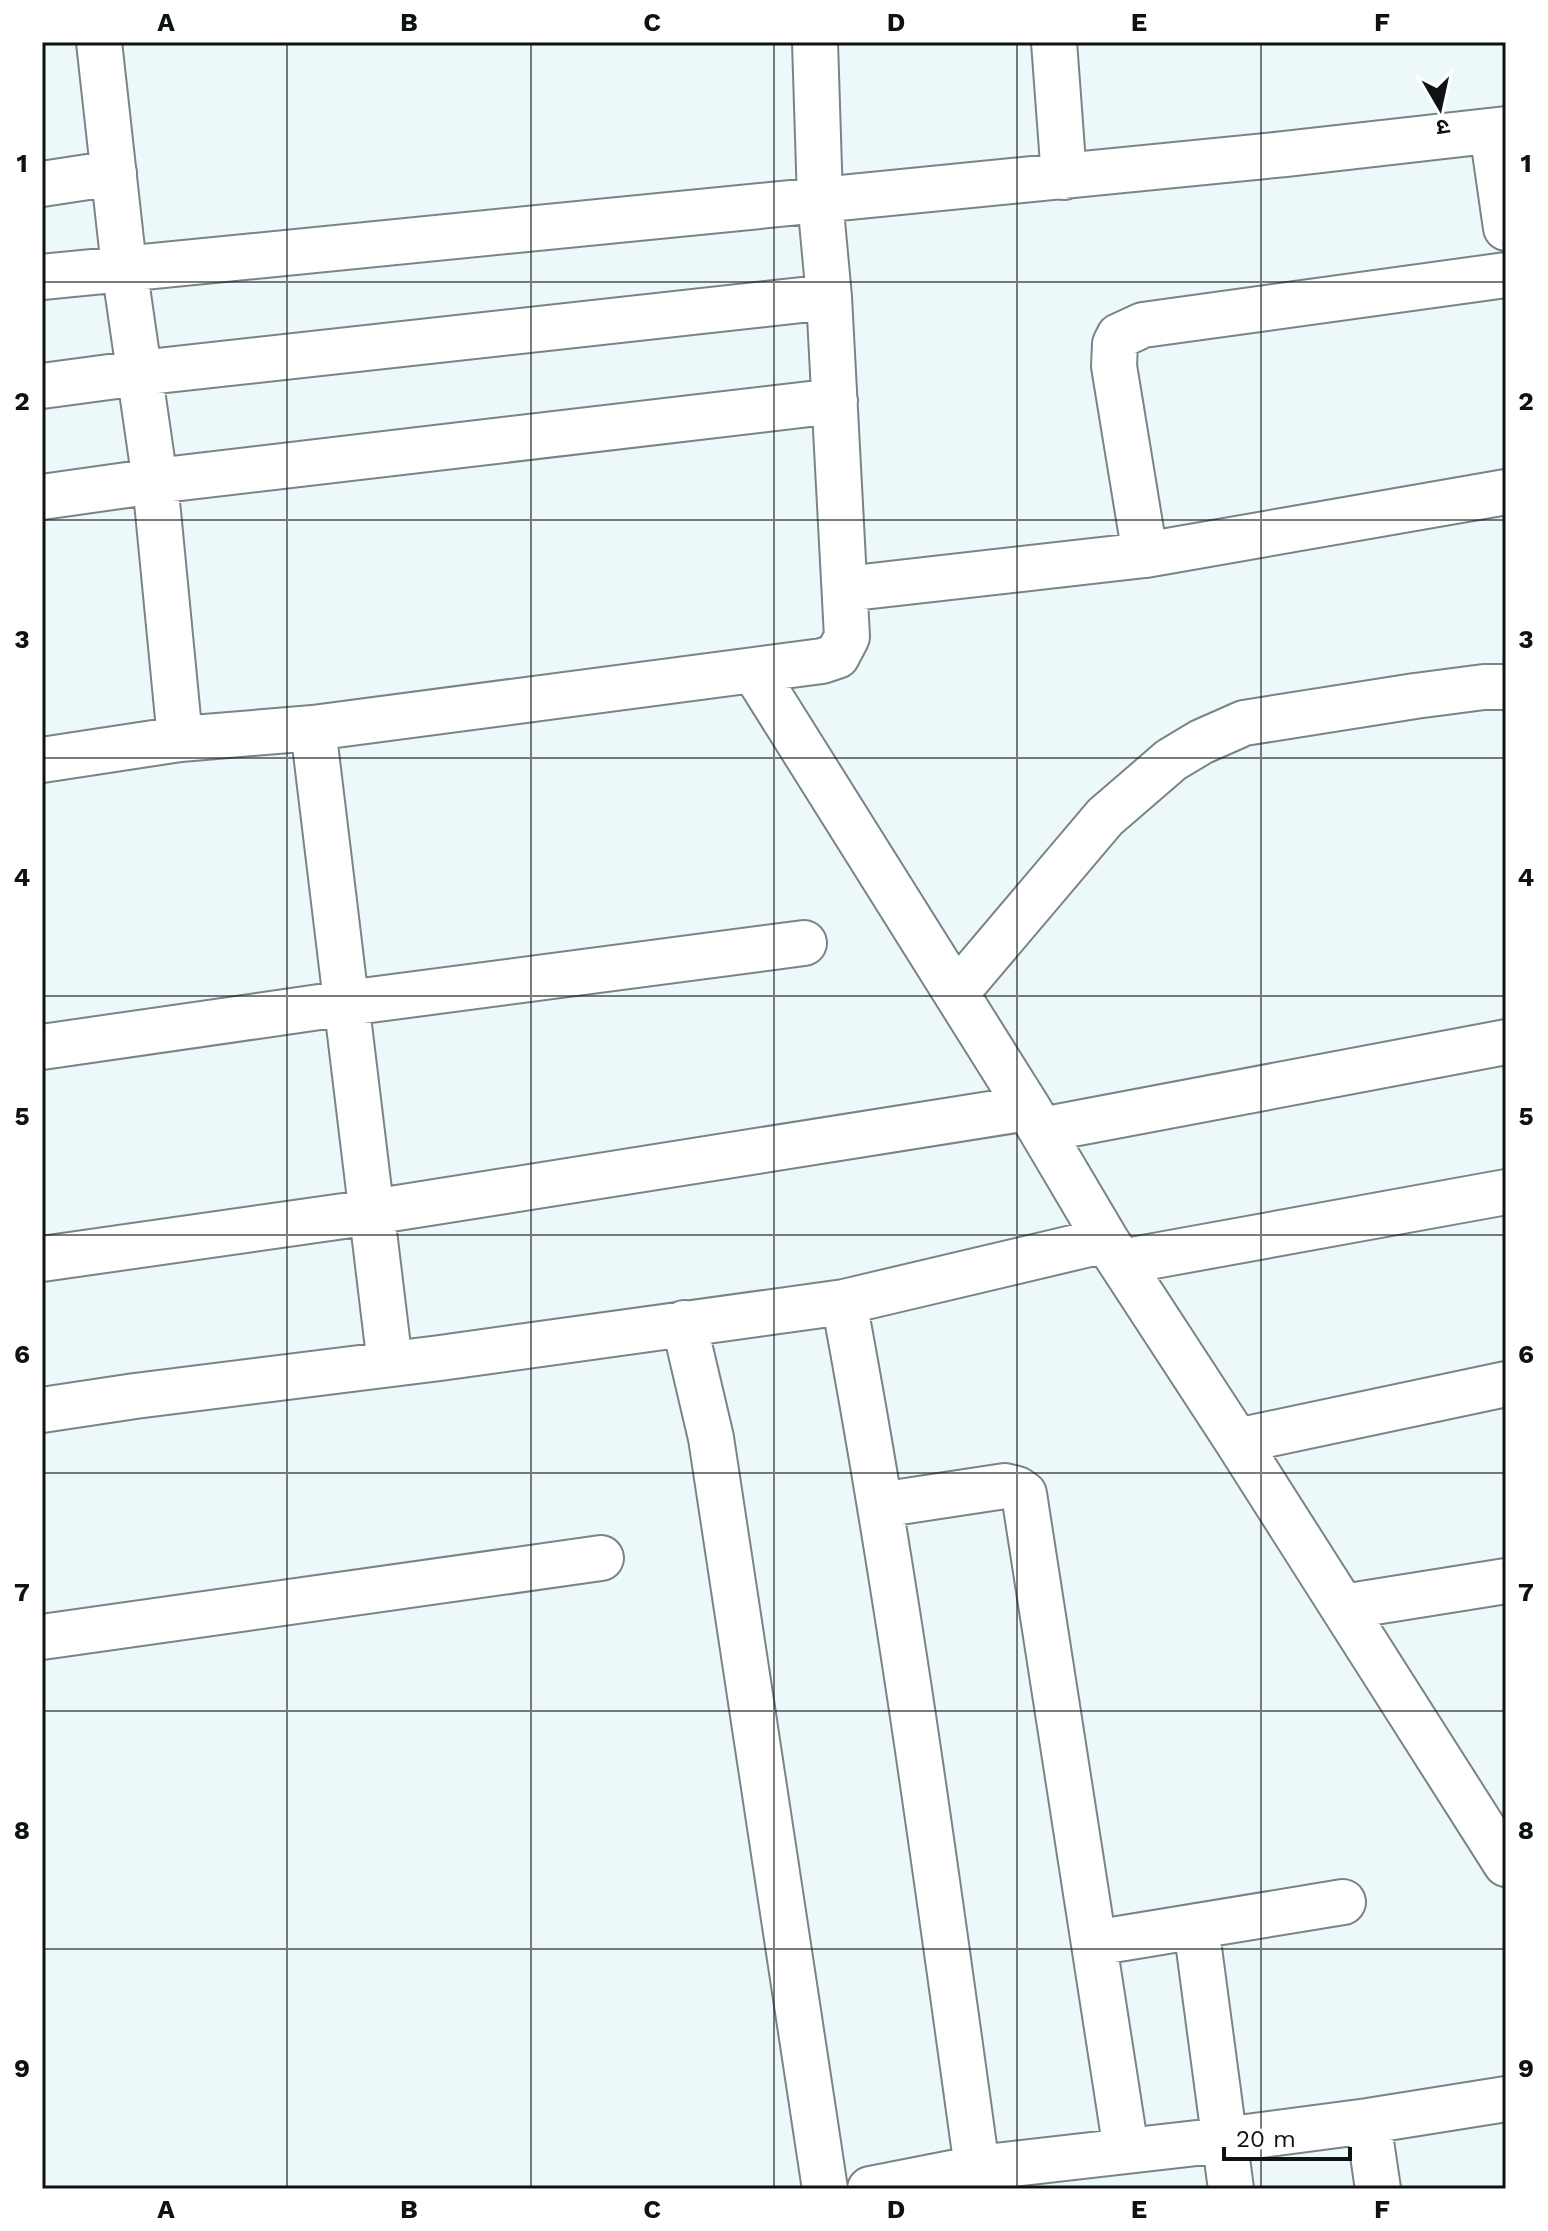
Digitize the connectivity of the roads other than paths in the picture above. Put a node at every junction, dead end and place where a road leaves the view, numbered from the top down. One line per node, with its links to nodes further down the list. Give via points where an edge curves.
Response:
1 (99, 42): 5 (street)
2 (815, 42): 8 (street)
3 (1054, 42): 6 (street)
4 (1499, 130): 6 (street); 9 (street)
5 (114, 173): 7 (street); 10 (street)
6 (1064, 177): 8 (street)
7 (42, 184)
8 (820, 200): 10 (street); 13 (street)
9 (1506, 228)
10 (124, 267): 12 (street); 14 (street)
11 (1506, 275): 20 (street, via 1143,325 1119,336 1114,366)
12 (42, 277)
13 (829, 297): 14 (street); 16 (street)
14 (139, 373): 15 (street); 17 (street)
15 (42, 386)
16 (835, 401): 17 (street); 21 (street)
17 (155, 481): 19 (street); 25 (street)
18 (1506, 492): 20 (street)
19 (42, 497)
20 (1145, 555): 21 (street)
21 (845, 589): 22 (street, via 847,637 837,656)
22 (754, 671): 24 (street); 28 (street)
23 (1506, 687): 28 (street, via 1244,723 1201,742 1171,760 1105,817)
24 (313, 728): 25 (street); 29 (street)
25 (180, 739): 26 (street)
26 (42, 760)
27 (804, 943): 29 (street)
28 (956, 993): 32 (street)
29 (347, 1003): 31 (street); 34 (street)
30 (1506, 1042): 32 (street)
31 (42, 1047)
32 (1035, 1119): 34 (street); 35 (street)
33 (1506, 1192): 35 (street)
34 (372, 1212): 36 (street); 39 (street)
35 (1114, 1251): 37 (street); 42 (street)
36 (42, 1259)
37 (844, 1302): 38 (street); 43 (street)
38 (684, 1323): 39 (street); 57 (street, via 711,1438)
39 (390, 1364): 41 (street)
40 (1506, 1384): 42 (street)
41 (42, 1410)
42 (1237, 1441): 46 (street)
43 (880, 1505): 51 (street, via 1005,1486 1024,1494); 56 (street)
44 (601, 1558): 47 (street)
45 (1506, 1581): 46 (street)
46 (1343, 1607): 48 (street)
47 (42, 1637)
48 (1506, 1864)
49 (1343, 1902): 50 (street)
50 (1196, 1926): 51 (street); 54 (street)
51 (1094, 1943): 55 (street)
52 (1506, 2099): 53 (street)
53 (1368, 2121): 54 (street); 60 (street)
54 (1223, 2140): 55 (street); 59 (street)
55 (1126, 2150): 56 (street)
56 (977, 2168): 58 (street)
57 (825, 2189)
58 (870, 2189)
59 (1231, 2189)
60 (1378, 2189)

